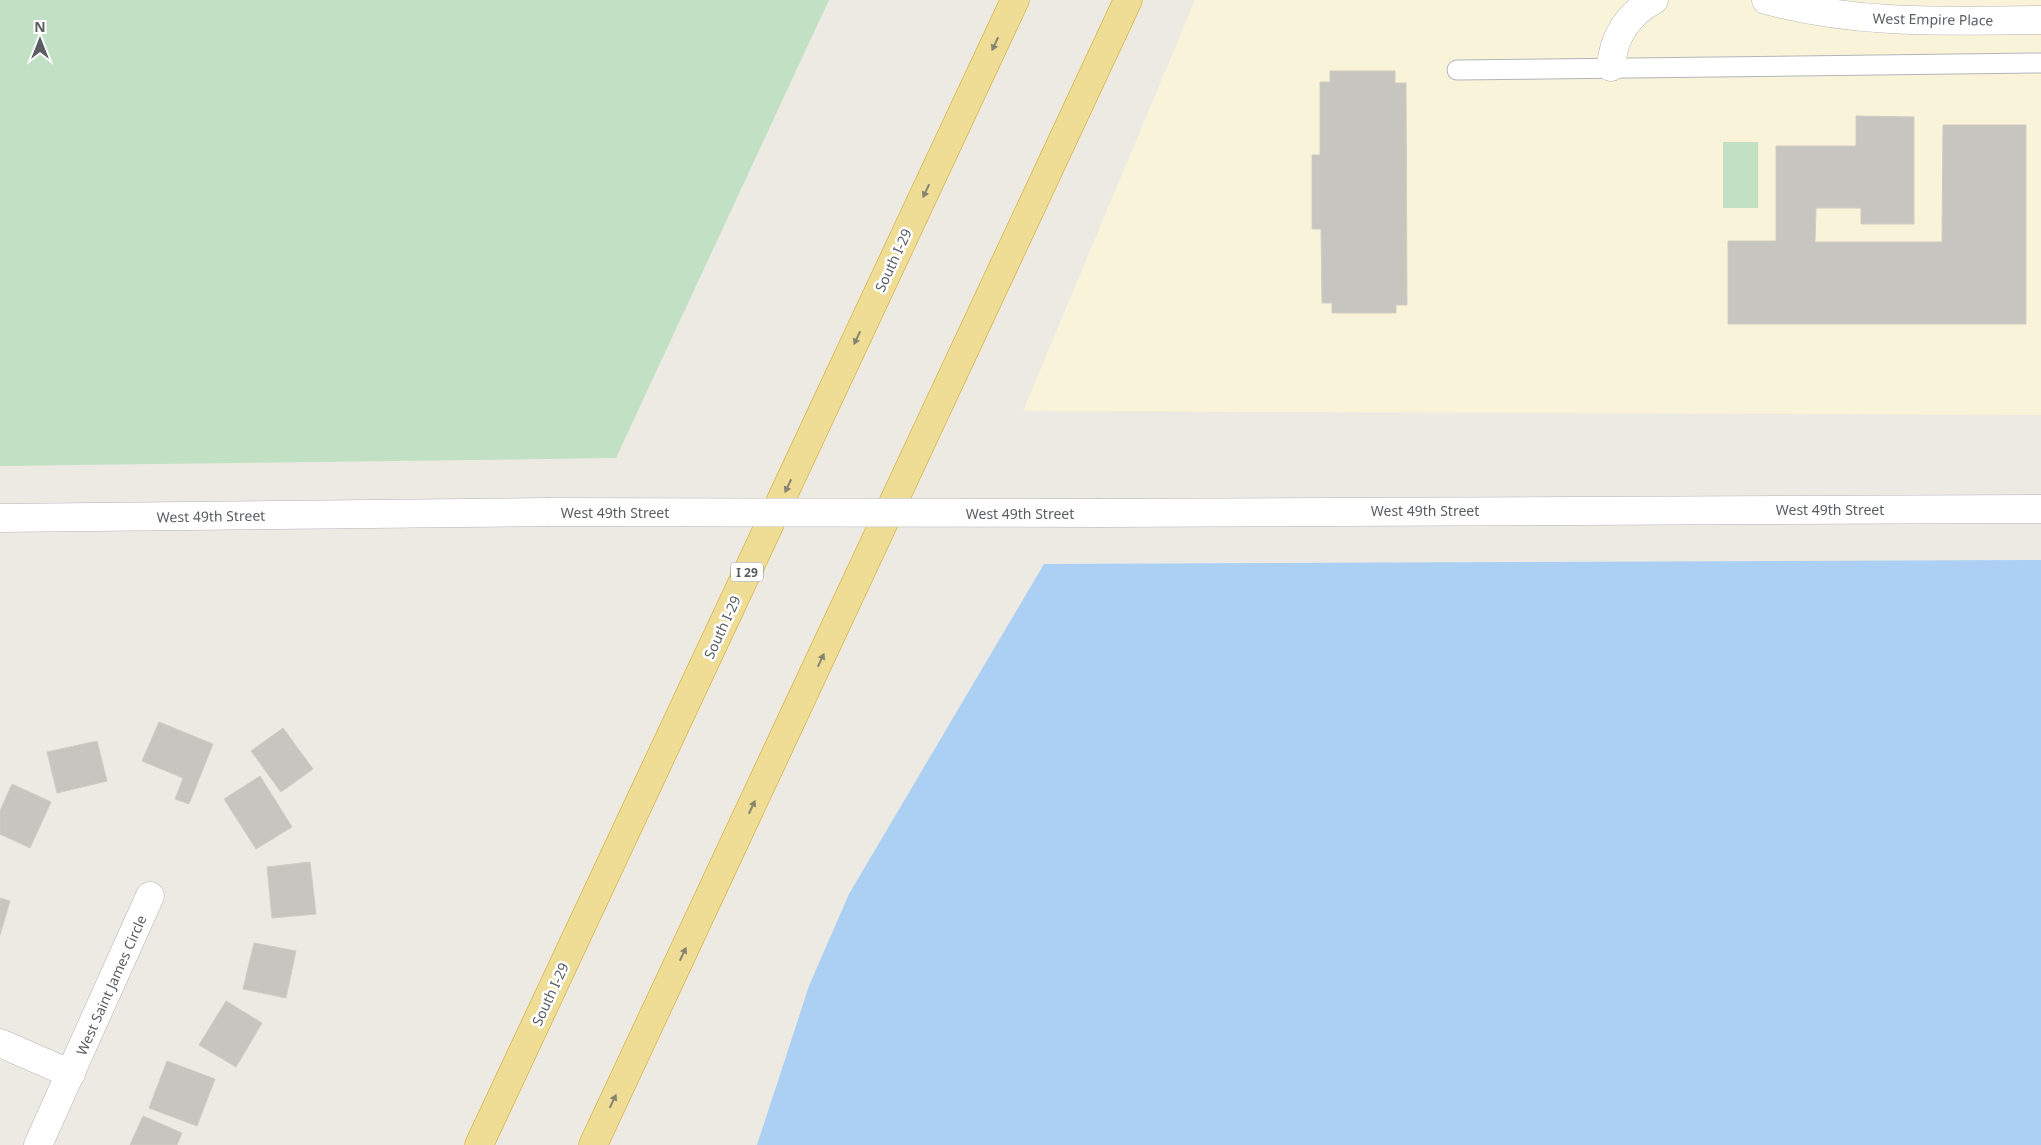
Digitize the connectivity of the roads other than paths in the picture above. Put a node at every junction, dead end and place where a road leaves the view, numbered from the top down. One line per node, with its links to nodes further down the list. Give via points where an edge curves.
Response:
1 (1015, 0): 16 (highway, South I-29 / I 29, one-way to 16)
2 (1128, 0): 17 (highway, one-way to 2)
3 (1654, 0): 8 (street, via 1643,6 1627,23 1613,48)
4 (1766, 0): 5 (street, West Empire Place, via 1795,8)
5 (1867, 9): 6 (street, West Empire Place, via 1904,22)
6 (2041, 20)
7 (2041, 63): 8 (lane)
8 (1611, 67): 9 (lane)
9 (1457, 70)
10 (2041, 509): 11 (street, West 49th Street, bridge, via 547,512)
11 (0, 518)
12 (150, 896): 14 (street, West Saint James Circle)
13 (0, 1043): 14 (street)
14 (71, 1074): 15 (street, West Saint James Circle)
15 (38, 1145)
16 (479, 1145)
17 (593, 1145)

